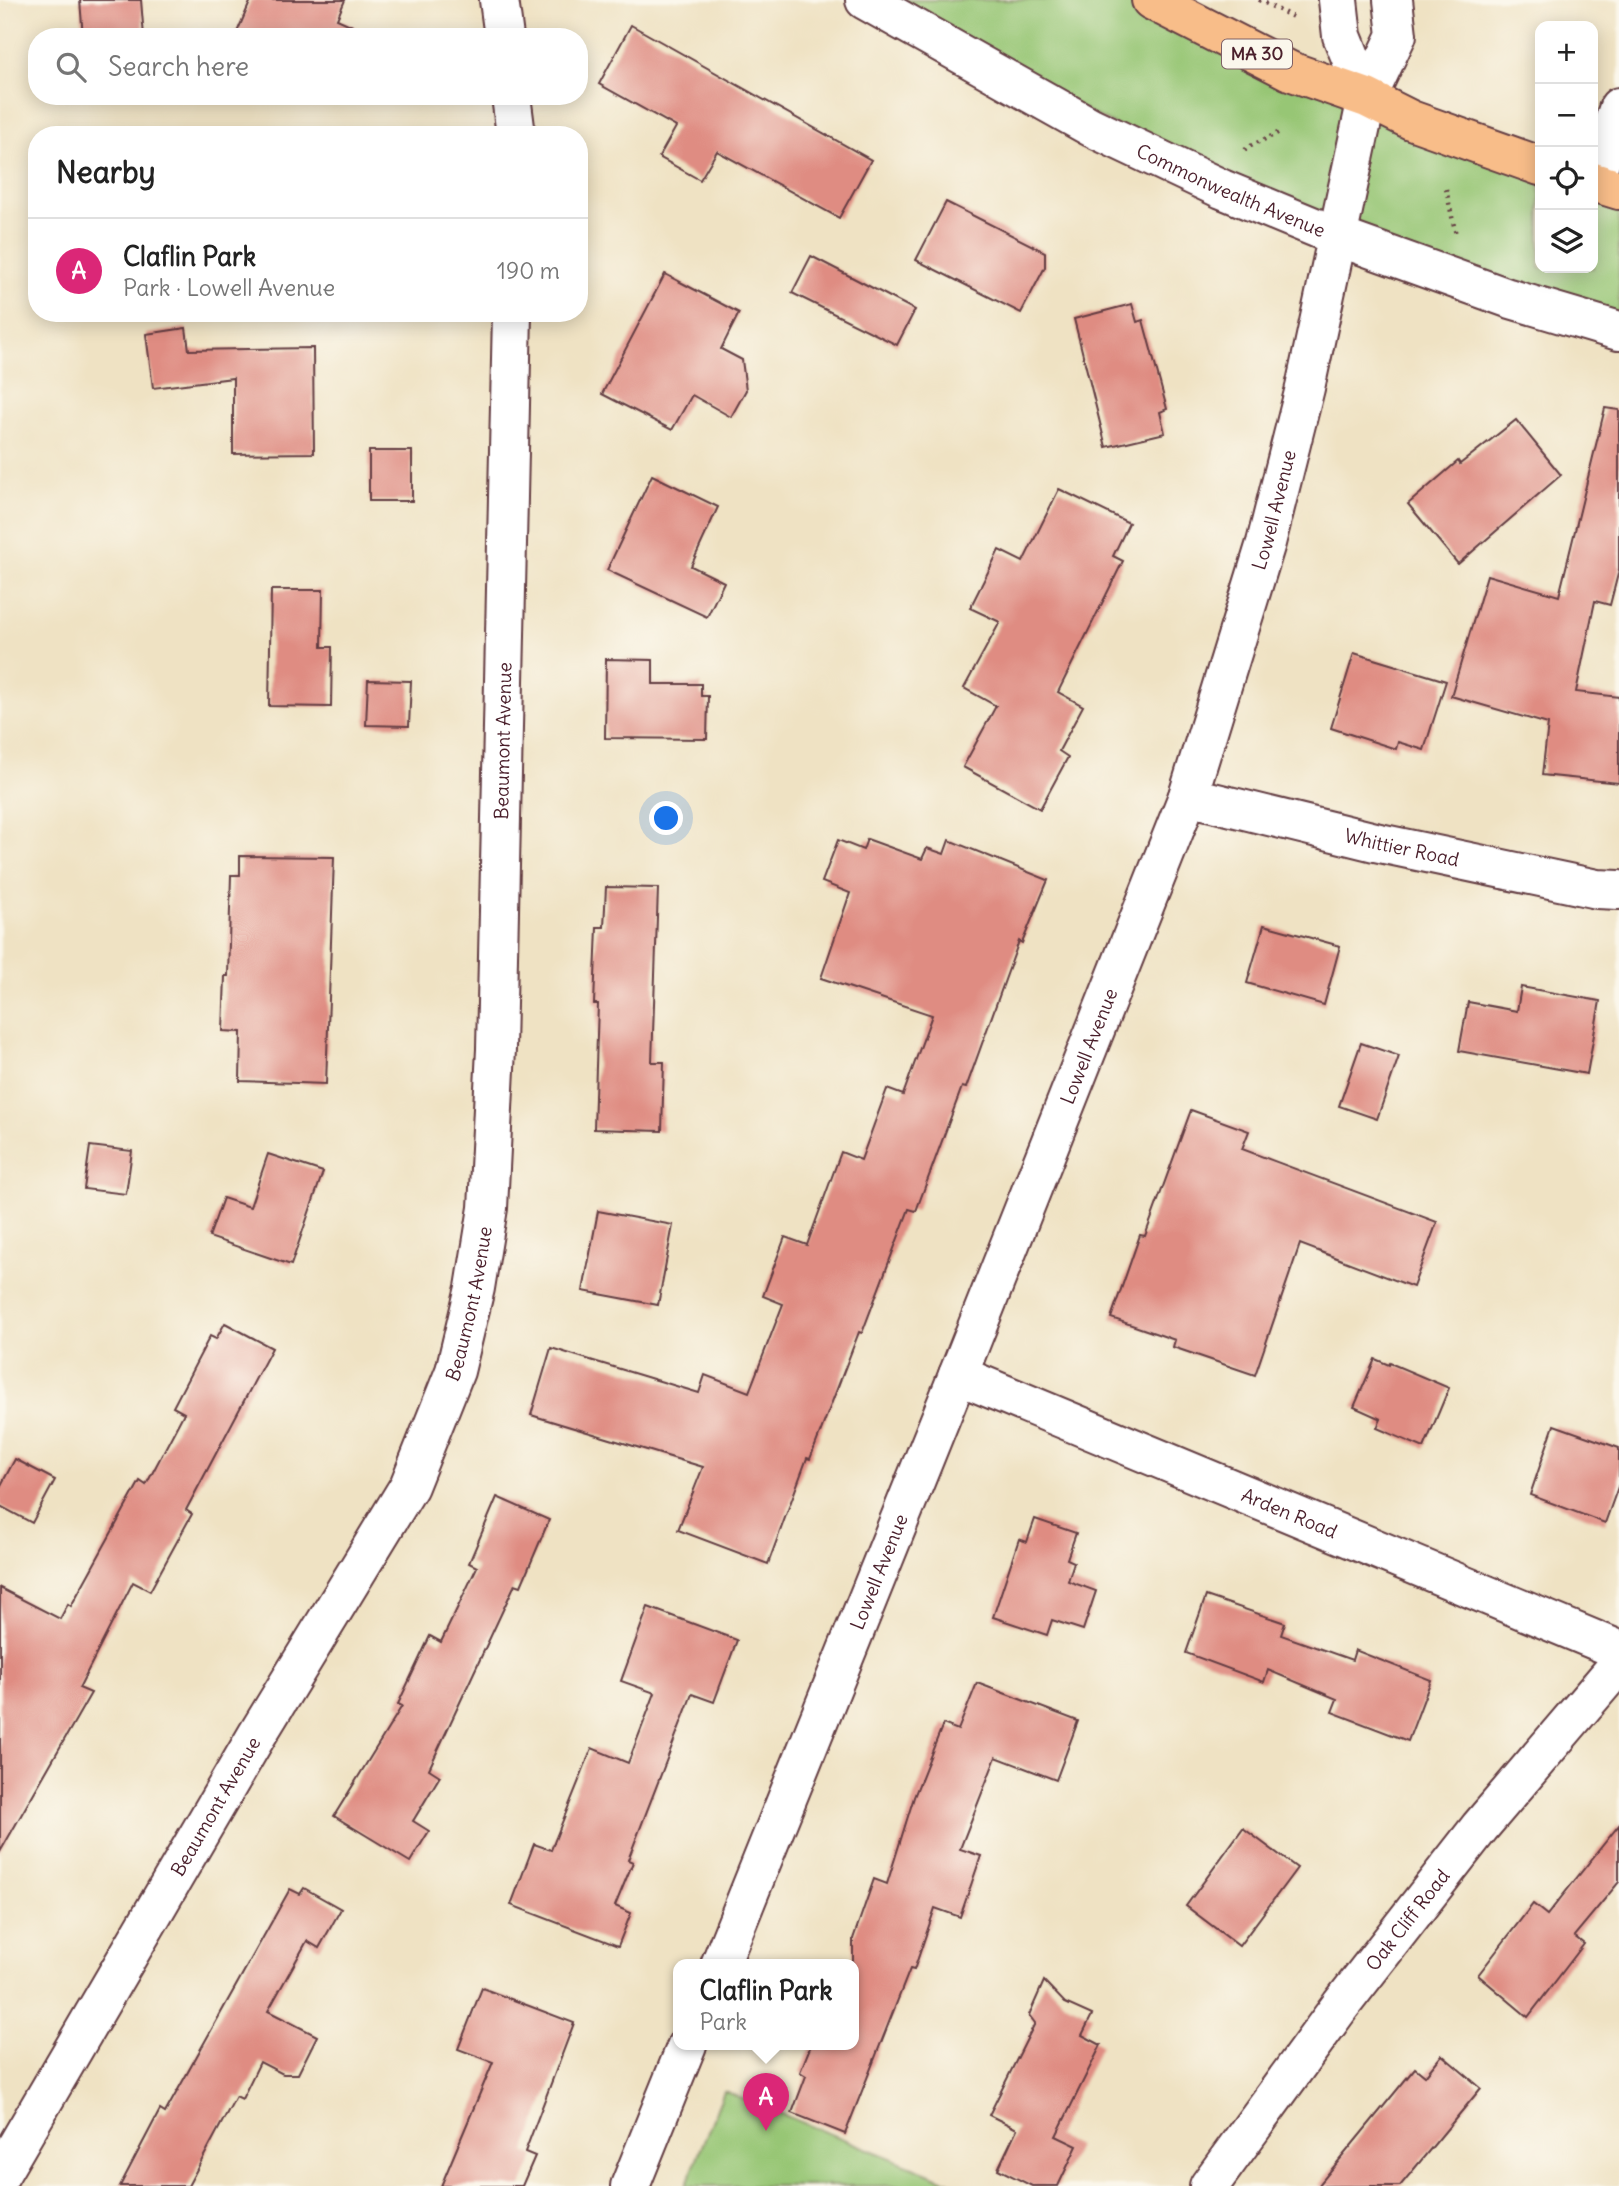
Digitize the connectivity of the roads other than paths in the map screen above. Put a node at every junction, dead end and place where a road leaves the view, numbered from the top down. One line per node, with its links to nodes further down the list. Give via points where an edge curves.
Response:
1 (499, 0): 6 (street)
2 (865, 0): 15 (street, Commonwealth Avenue, via 1091,127)
3 (1152, 0): 7 (main road, MA 30, via 1282,67)
4 (1338, 0): 7 (street, via 1342,36)
5 (1393, 0): 7 (street, Lowell Avenue, via 1397,35)
6 (503, 28)
7 (1367, 97): 11 (main road, MA 30, via 1411,120); 15 (street, Lowell Avenue)
8 (512, 105): 10 (street)
9 (1619, 107): 12 (street)
10 (515, 126)
11 (1535, 164)
12 (1598, 168)
13 (1598, 184): 14 (main road)
14 (1619, 190)
15 (1336, 236): 17 (street, Commonwealth Avenue, via 1508,298); 18 (street, Lowell Avenue, via 1305,388 1266,543)
16 (512, 322): 25 (street, Beaumont Avenue, via 496,1049 488,1208 455,1371 409,1486 257,1735)
17 (1619, 331)
18 (1188, 796): 19 (street, Whittier Road, via 1376,842 1597,890); 20 (street, Lowell Avenue)
19 (1619, 890)
20 (958, 1375): 21 (street, Arden Road); 23 (street, Lowell Avenue)
21 (1619, 1650)
22 (1619, 1664): 27 (street, Oak Cliff Road, via 1480,1827 1341,2004)
23 (722, 1959)
24 (685, 2050): 26 (street)
25 (0, 2175)
26 (630, 2186)
27 (1209, 2186)

